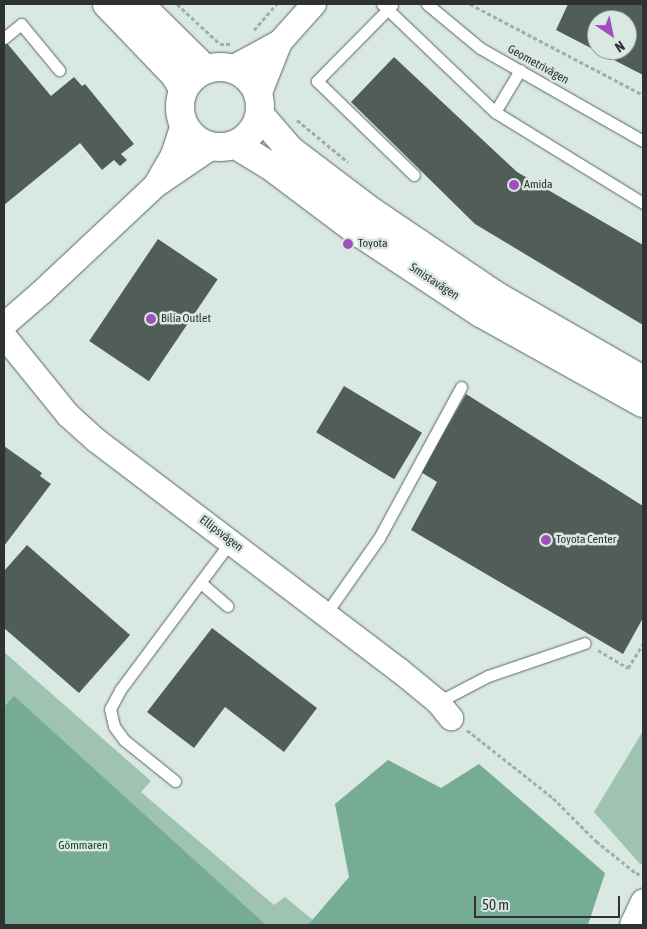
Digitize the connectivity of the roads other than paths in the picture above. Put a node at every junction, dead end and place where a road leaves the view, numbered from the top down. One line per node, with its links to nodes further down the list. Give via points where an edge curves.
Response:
1 (107, 4): 12 (street, via 175,75)
2 (139, 4): 9 (street)
3 (314, 4): 7 (street)
4 (427, 4): 11 (lane, Geometrivägen, via 480,48)
5 (388, 6): 14 (lane); 18 (lane, via 317,81)
6 (4, 38): 10 (lane, via 21,24)
7 (280, 42): 8 (street); 13 (street)
8 (243, 56): 9 (street); 13 (street)
9 (205, 69): 12 (street)
10 (59, 70)
11 (520, 70): 14 (lane); 16 (lane, Geometrivägen)
12 (183, 89): 15 (street, via 179,108)
13 (259, 105): 17 (street, via 254,129 245,139); 23 (street, Smistavägen, via 290,150 372,212 495,295)
14 (495, 112): 20 (lane)
15 (183, 124): 17 (street, via 193,138); 19 (street)
16 (643, 141)
17 (224, 146): 19 (street); 25 (street, Smistavägen, via 272,167 360,233 481,312)
18 (414, 175)
19 (156, 185): 21 (street)
20 (643, 202)
21 (4, 325)
22 (4, 336): 26 (street, Ellipsvägen, via 68,416)
23 (643, 380)
24 (461, 387): 29 (lane, via 379,538)
25 (643, 403)
26 (231, 541): 27 (lane); 29 (street, Ellipsvägen)
27 (201, 583): 28 (lane); 32 (lane, via 120,690 110,709 114,726 124,740)
28 (227, 606)
29 (325, 615): 31 (street, Ellipsvägen)
30 (585, 643): 31 (lane, via 488,676)
31 (444, 710)
32 (174, 781)
33 (643, 901): 34 (street)
34 (632, 925)

